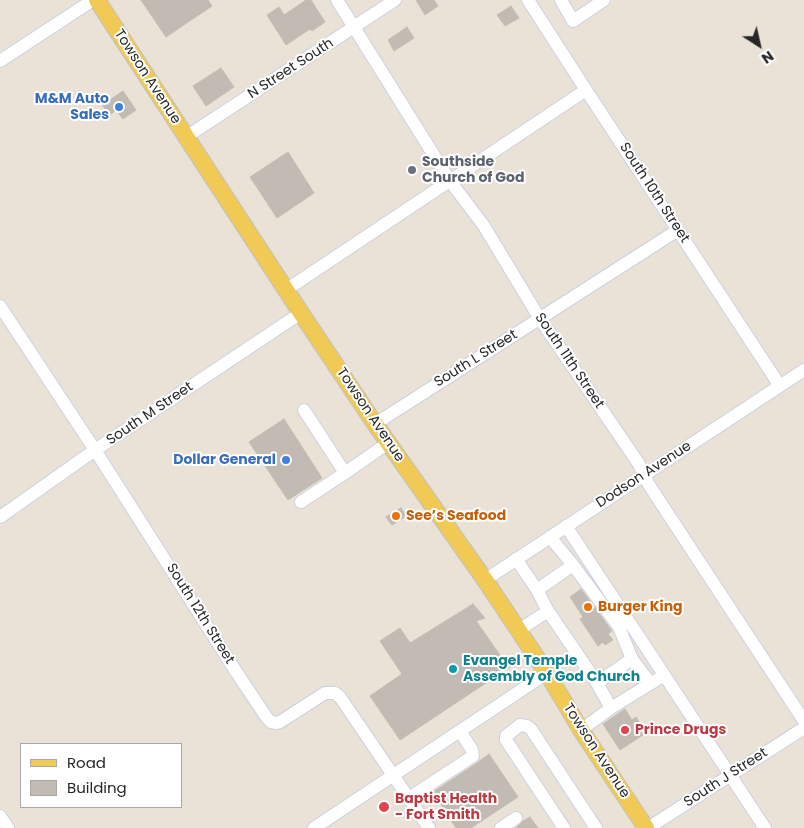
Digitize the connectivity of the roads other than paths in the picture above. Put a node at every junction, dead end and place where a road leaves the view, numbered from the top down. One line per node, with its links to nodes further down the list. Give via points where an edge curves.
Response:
1 (93, 0): 9 (street)
2 (97, 0): 11 (main road, Towson Avenue)
3 (337, 0): 8 (street, South 11th Street)
4 (395, 0): 8 (street, N Street South)
5 (528, 0): 10 (street, South 10th Street)
6 (561, 0): 7 (street, via 573,21)
7 (604, 0)
8 (354, 27): 11 (street, N Street South); 12 (street, South 11th Street)
9 (0, 61)
10 (586, 90): 12 (street); 13 (street, South 10th Street)
11 (186, 137): 14 (main road, Towson Avenue)
12 (450, 180): 14 (street); 17 (street, South 11th Street, via 484,226)
13 (678, 230): 17 (street, South L Street); 19 (street, South 10th Street)
14 (286, 290): 16 (main road, Towson Avenue)
15 (0, 306): 23 (street, South 12th Street)
16 (301, 313): 21 (main road, Towson Avenue); 23 (street, South M Street)
17 (540, 319): 21 (street, South L Street); 25 (street, South 11th Street)
18 (802, 376): 19 (street, Dodson Avenue)
19 (780, 386): 25 (street, Dodson Avenue)
20 (304, 410): 24 (street)
21 (375, 424): 22 (main road, Towson Avenue)
22 (388, 443): 24 (street); 32 (main road, Towson Avenue)
23 (95, 450): 27 (street, South M Street); 47 (street, South 12th Street, via 267,718 271,722 280,722 326,693 335,693)
24 (345, 473): 26 (street)
25 (644, 474): 28 (street, Dodson Avenue); 42 (street, South 11th Street)
26 (301, 502)
27 (0, 517)
28 (566, 526): 29 (street, Dodson Avenue); 38 (street)
29 (550, 537): 30 (street, Dodson Avenue); 31 (street)
30 (516, 559): 32 (street, Dodson Avenue); 33 (street)
31 (573, 565): 33 (street); 36 (street, via 619,627)
32 (485, 580): 35 (main road, Towson Avenue)
33 (537, 590): 34 (street)
34 (548, 611): 35 (street); 39 (street)
35 (519, 630): 37 (main road, Towson Avenue)
36 (632, 659): 39 (street); 40 (street)
37 (547, 673): 44 (main road, Towson Avenue); 45 (street)
38 (665, 675): 40 (street); 46 (street)
39 (597, 683): 41 (street)
40 (650, 683): 41 (street)
41 (611, 708): 44 (street)
42 (804, 721)
43 (804, 728): 46 (street, South J Street)
44 (581, 730): 57 (main road, Towson Avenue)
45 (460, 731): 47 (street); 48 (street, via 473,756)
46 (731, 775): 57 (street, South J Street); 58 (street)
47 (393, 776): 48 (street, South 12th Street); 52 (street)
48 (409, 798): 53 (street, South 12th Street)
49 (0, 816): 51 (street)
50 (516, 818): 54 (street)
51 (8, 828)
52 (314, 828)
53 (429, 828)
54 (501, 828)
55 (564, 828): 56 (street, via 506,740 506,736 520,725 531,729)
56 (596, 828)
57 (647, 828)
58 (765, 828)

